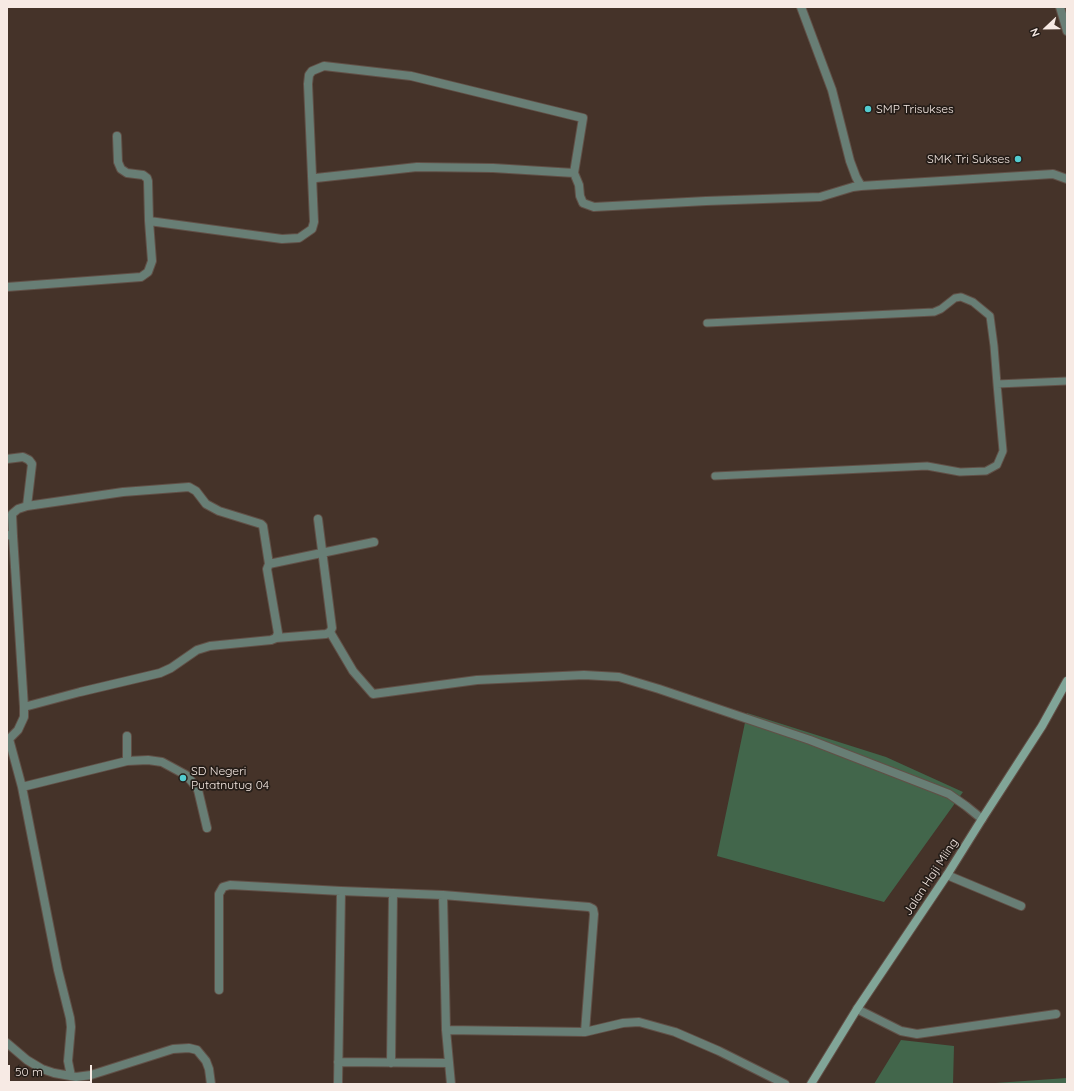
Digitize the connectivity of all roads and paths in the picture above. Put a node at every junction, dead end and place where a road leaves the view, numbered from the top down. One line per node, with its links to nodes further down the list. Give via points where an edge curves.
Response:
1 (801, 7): 8 (street, via 832,90 850,161)
2 (1060, 7): 3 (street)
3 (1067, 31)
4 (117, 136): 9 (street, via 118,162 121,169 147,178)
5 (574, 173): 7 (street, via 417,166); 7 (street, via 583,118 411,76 324,66 312,71 308,84); 8 (street, via 583,204 594,207 706,200 820,197)
6 (1067, 179): 8 (street, via 1053,174)
7 (313, 180): 9 (street, via 314,222 312,229 298,238 282,239)
8 (861, 186)
9 (149, 221): 10 (street, via 152,261 148,272 141,277)
10 (7, 287)
11 (707, 323): 13 (lane, via 934,312 955,298 961,297 973,302 990,316)
12 (1067, 382): 13 (lane)
13 (997, 384): 15 (lane, via 1003,451 997,465 986,471 960,472 927,466)
14 (7, 459): 16 (street, via 23,457 32,464)
15 (715, 476)
16 (27, 506): 18 (street, via 12,514); 21 (street, via 123,492 190,487 206,504 219,511 261,524)
17 (318, 519): 20 (street)
18 (10, 535): 25 (street)
19 (374, 542): 20 (street)
20 (322, 553): 21 (street); 22 (street, via 332,628)
21 (269, 564): 23 (street, via 267,569 278,633)
22 (330, 632): 23 (street); 30 (street, via 353,671 373,694 477,680 584,675 619,677 810,740 927,785 948,794)
23 (276, 638): 25 (street, via 210,646 197,650 160,673)
24 (1067, 681): 30 (main road, Jalan Haji Miing, via 1042,726)
25 (24, 707): 27 (street, via 24,717 18,730)
26 (126, 736): 28 (street)
27 (8, 739): 29 (street)
28 (127, 761): 29 (street); 31 (street, via 162,762 186,775 198,790)
29 (22, 787): 46 (street, via 70,1018 68,1061)
30 (982, 819): 32 (main road, Jalan Haji Miing)
31 (207, 828)
32 (947, 875): 36 (street); 38 (main road, Jalan Haji Miing)
33 (341, 891): 34 (street); 37 (street, via 230,885 223,887 219,894); 43 (street)
34 (393, 893): 35 (street); 44 (street)
35 (443, 895): 40 (street); 41 (street, via 593,909)
36 (1021, 906)
37 (219, 990)
38 (858, 1009): 39 (street, via 901,1031 917,1034); 51 (main road, Jalan Haji Miing)
39 (1056, 1014)
40 (446, 1030): 41 (street); 45 (street)
41 (586, 1032): 50 (street, via 624,1022 639,1022 683,1035)
42 (7, 1044): 46 (street, via 42,1069)
43 (338, 1062): 44 (street); 48 (street)
44 (390, 1062): 45 (street)
45 (449, 1063): 49 (street)
46 (71, 1076): 47 (street, via 91,1075 173,1049 189,1048 197,1050 206,1061)
47 (211, 1084)
48 (338, 1084)
49 (451, 1084)
50 (785, 1084)
51 (811, 1084)

